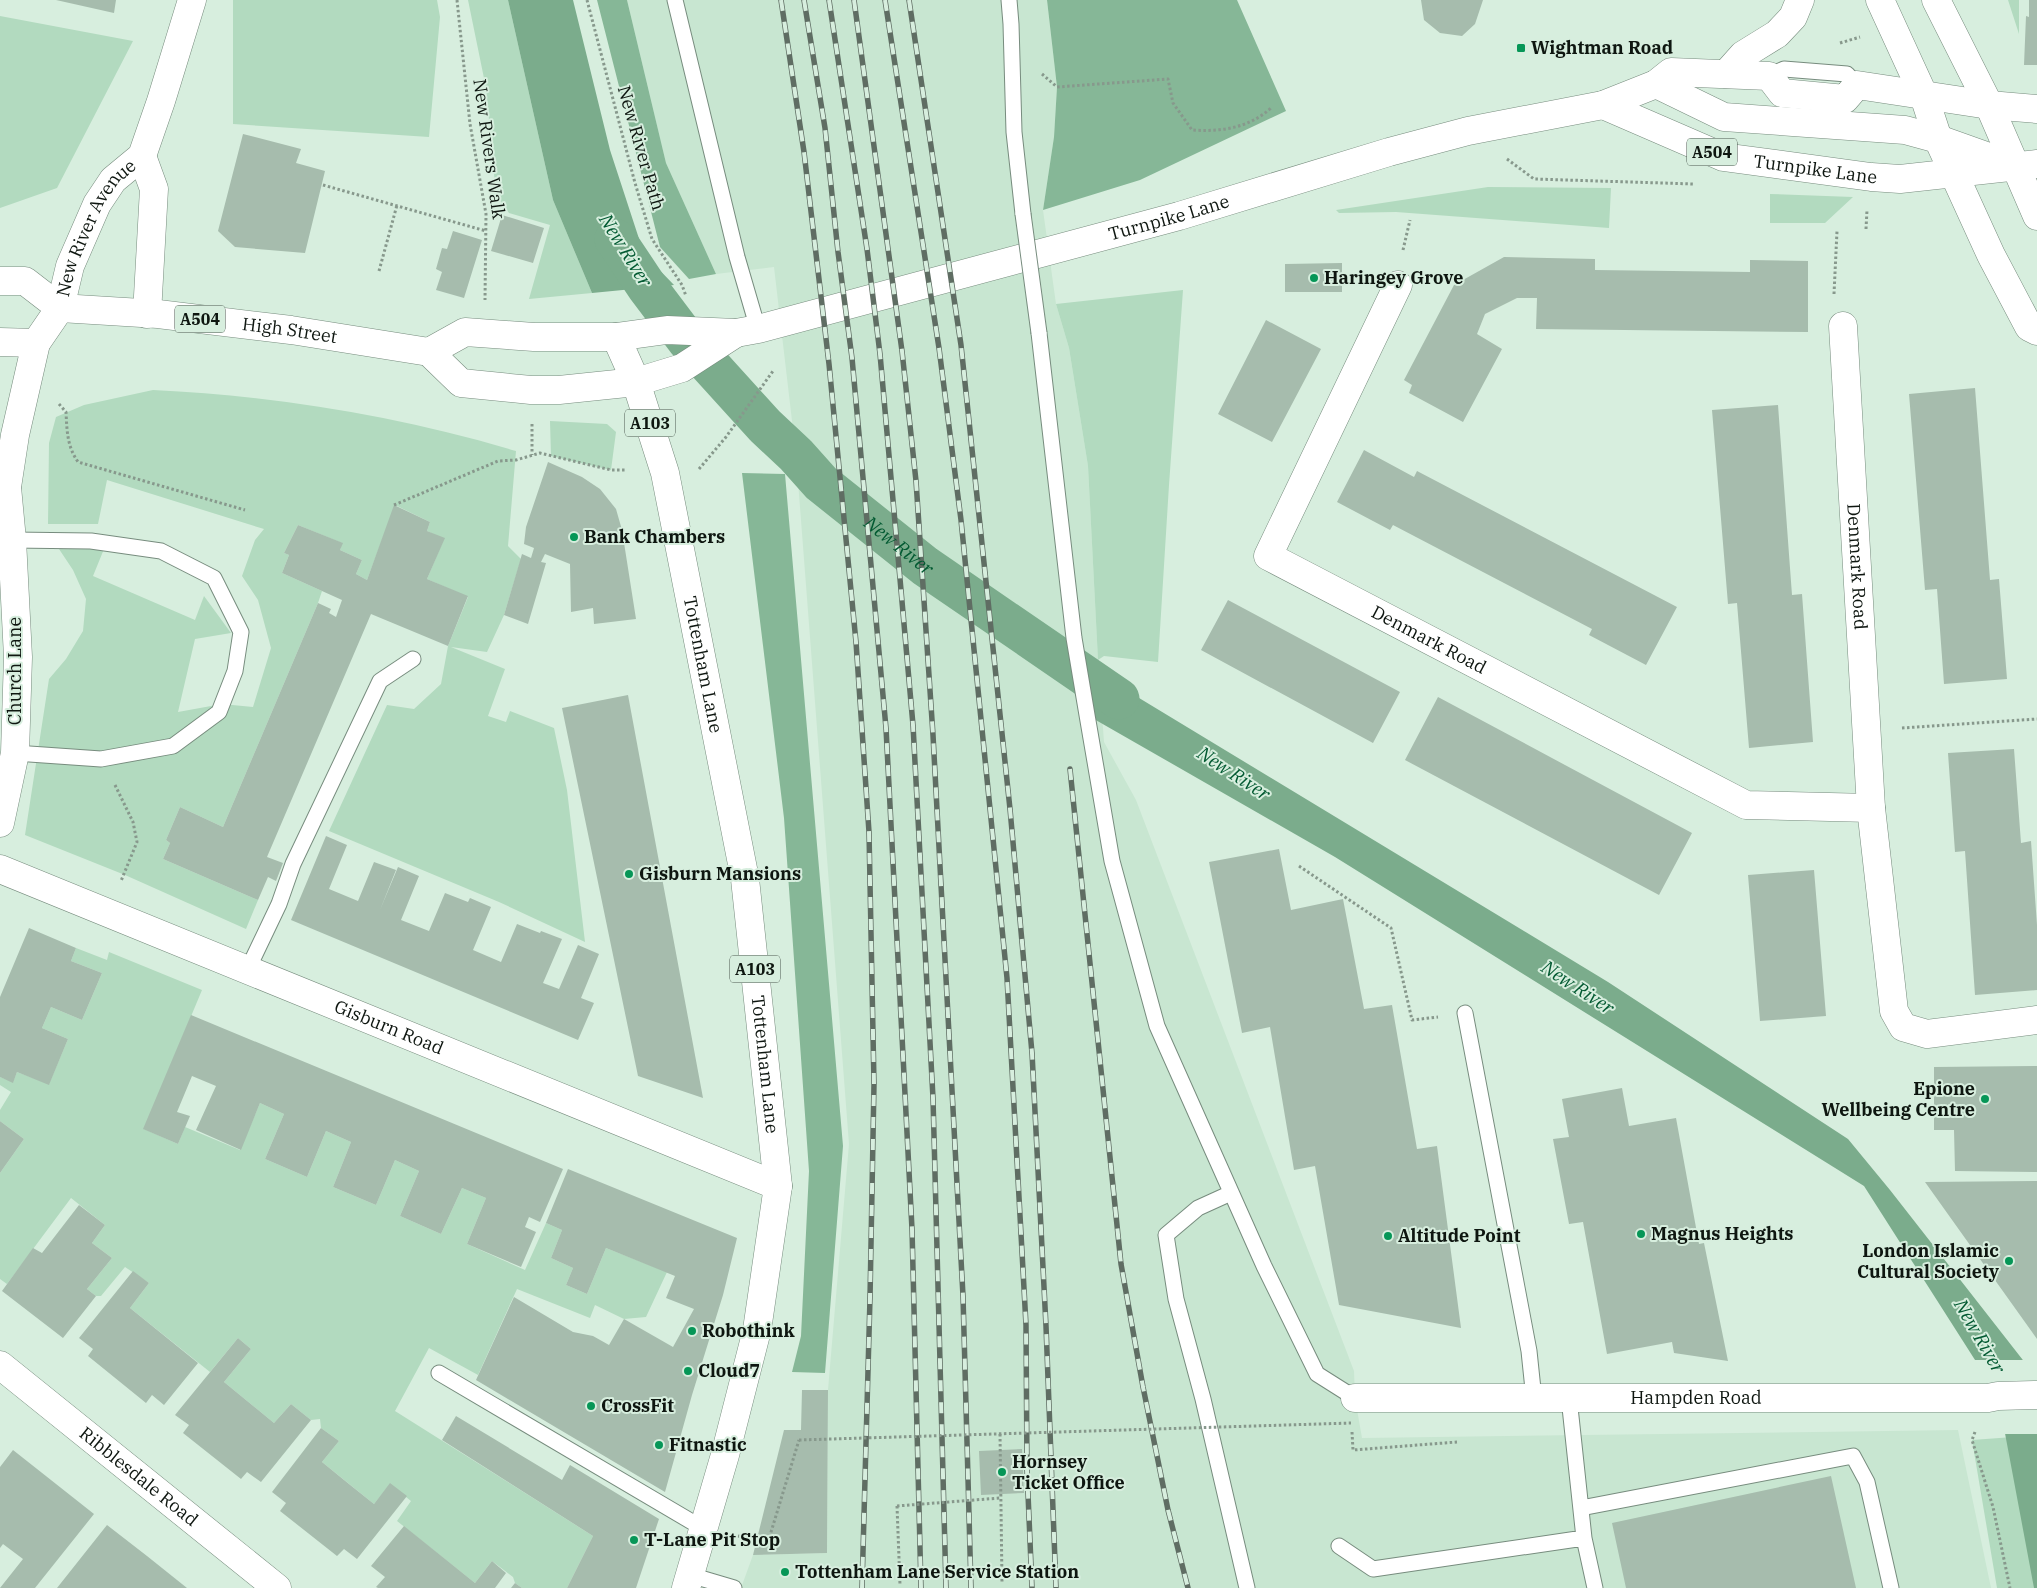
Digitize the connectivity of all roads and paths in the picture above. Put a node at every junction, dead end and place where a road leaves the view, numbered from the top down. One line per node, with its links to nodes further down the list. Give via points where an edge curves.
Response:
1 (192, 0): 20 (main road, New River Avenue)
2 (457, 0): 29 (path, New Rivers Walk, via 470,124 486,214)
3 (587, 0): 35 (path, New River Path, via 652,239 682,285)
4 (675, 0): 40 (lane, via 737,257)
5 (1009, 0): 72 (lane, bridge, via 1014,132 1023,214 1074,638 1112,861 1157,1026)
6 (1800, 0): 11 (main road, via 1777,34 1743,55)
7 (1880, 0): 14 (main road)
8 (1936, 0): 16 (main road)
9 (1868, 35): 10 (path)
10 (1835, 45)
11 (1726, 74): 12 (main road, Turnpike Lane, via 1671,72); 14 (main road, Turnpike Lane, via 1769,76 1782,94 1845,98 1857,85)
12 (1656, 84): 15 (main road, Turnpike Lane); 19 (main road, via 1724,117 1905,130)
13 (1057, 87): 17 (path, via 1168,79 1173,103 1192,130 1214,132 1243,126)
14 (1924, 96): 16 (main road, Turnpike Lane); 19 (main road)
15 (1604, 105): 22 (main road, Turnpike Lane / A504, via 1723,157 1900,179); 40 (main road, Turnpike Lane, via 1468,131 1179,216)
16 (1989, 105): 18 (main road, Turnpike Lane); 21 (main road)
17 (1271, 108)
18 (2037, 109)
19 (1938, 138): 21 (main road); 22 (main road)
20 (142, 156): 37 (main road, New River Avenue, via 113,180 97,204 70,266); 38 (main road, New River Avenue, via 154,189)
21 (2027, 166): 22 (main road, Turnpike Lane / A504); 27 (main road)
22 (1954, 173): 41 (main road, via 1991,255 2029,327)
23 (1534, 179): 24 (path)
24 (1698, 184)
25 (323, 185): 26 (path)
26 (397, 205): 29 (path); 32 (path)
27 (2037, 216)
28 (1410, 220): 31 (path)
29 (486, 231): 36 (path, New Rivers Walk)
30 (1838, 231): 39 (path, via 1833,291)
31 (1406, 234)
32 (379, 271)
33 (0, 281): 37 (main road, via 26,281)
34 (1398, 285): 63 (main road, Denmark Road, via 1268,556 1746,805)
35 (686, 297)
36 (484, 303)
37 (60, 308): 38 (main road, High Street / A504); 44 (main road)
38 (147, 314): 45 (main road, High Street / A504, via 291,330)
39 (1843, 326): 60 (main road, Denmark Road)
40 (747, 331): 42 (main road, Turnpike Lane, via 667,330); 47 (main road, Turnpike Lane, via 682,368)
41 (2037, 331)
42 (616, 337): 45 (main road, via 534,337 465,332); 47 (main road, Tottenham Lane / A103)
43 (0, 342): 44 (main road)
44 (36, 343): 53 (main road, Church Lane)
45 (429, 352): 47 (main road, via 461,383 559,390)
46 (773, 371): 52 (path, via 726,437 699,468)
47 (636, 382): 71 (main road, Tottenham Lane / A103, via 665,473 745,879)
48 (54, 398): 55 (path, via 66,412 71,451 78,462)
49 (531, 417): 50 (path)
50 (532, 455): 51 (path, via 540,453 610,470); 54 (path, via 498,461)
51 (627, 470)
52 (693, 470)
53 (3, 476): 56 (main road, Church Lane)
54 (394, 505)
55 (245, 510)
56 (12, 540): 57 (main road, Church Lane); 62 (lane, via 91,540 161,550 214,578 241,632 235,671 219,712 173,746)
57 (9, 657): 61 (main road, Church Lane)
58 (413, 659): 68 (lane, via 380,681)
59 (2037, 719): 60 (path)
60 (1866, 730): 63 (main road, Denmark Road)
61 (15, 753): 62 (lane); 64 (main road, Church Lane)
62 (106, 758): 67 (path, via 138,842)
63 (1871, 808): 70 (main road, Denmark Road, via 1894,1011 1903,1027 1927,1034)
64 (0, 823)
65 (1299, 866): 69 (path, via 1391,928 1412,1020)
66 (0, 869): 68 (main road, Gisburn Road)
67 (121, 881)
68 (248, 969): 71 (main road, Gisburn Road)
69 (1465, 1013): 78 (lane, via 1529,1351)
70 (2037, 1020)
71 (778, 1186): 84 (main road, Tottenham Lane / A103, via 757,1330)
72 (1231, 1193): 76 (lane, via 1317,1374); 93 (lane, via 1198,1208 1166,1235 1176,1299)
73 (0, 1365): 91 (main road, Ribblesdale Road)
74 (438, 1372): 84 (lane)
75 (2037, 1395): 77 (main road, Hampden Road, via 1988,1398)
76 (1355, 1398): 78 (main road, Hampden Road)
77 (1569, 1398): 78 (main road, Hampden Road); 83 (lane)
78 (1534, 1399)
79 (1000, 1434): 81 (path, bridge, via 1351,1423 1353,1450); 82 (path); 86 (path, bridge, via 799,1440)
80 (1972, 1440): 96 (path, via 1993,1507)
81 (1457, 1442)
82 (1000, 1498): 89 (path); 90 (path, bridge, via 897,1506)
83 (1581, 1508): 85 (lane); 95 (lane, via 1852,1456 1867,1482)
84 (704, 1529): 88 (main road, Tottenham Lane / A103)
85 (1584, 1538): 87 (lane, via 1373,1569); 94 (lane)
86 (768, 1542)
87 (1340, 1546)
88 (688, 1581): 92 (lane)
89 (1002, 1582)
90 (900, 1585)
91 (277, 1588)
92 (734, 1588)
93 (1247, 1588)
94 (1595, 1588)
95 (1891, 1588)
96 (2010, 1588)

